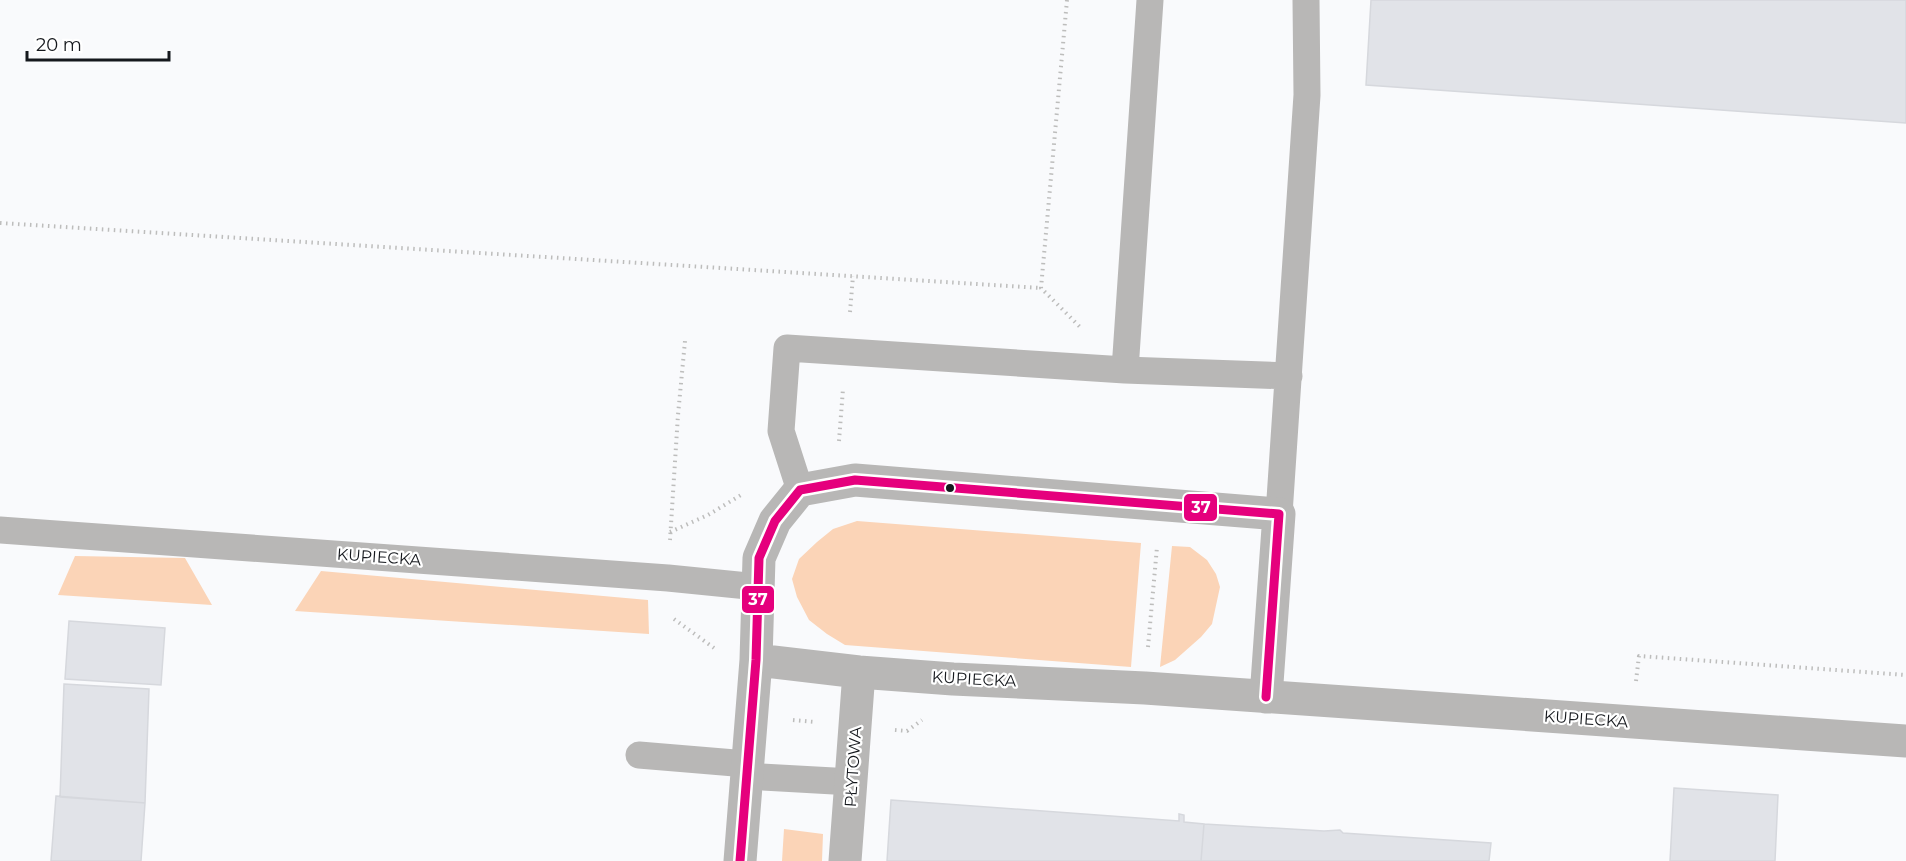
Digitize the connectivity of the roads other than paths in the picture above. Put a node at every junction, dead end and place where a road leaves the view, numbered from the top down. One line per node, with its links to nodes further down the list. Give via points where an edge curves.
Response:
1 (1150, 0): 3 (lane)
2 (1306, 0): 4 (lane, via 1307,95)
3 (1125, 370): 4 (lane); 5 (lane, via 788,348 781,431)
4 (1289, 376): 6 (lane)
5 (800, 490): 6 (street, via 855,480); 8 (street, via 775,521 759,558)
6 (1279, 514): 11 (street)
7 (0, 530): 8 (lane, KUPIECKA)
8 (758, 586): 9 (street)
9 (756, 660): 10 (street, KUPIECKA); 14 (street)
10 (859, 672): 11 (street, KUPIECKA); 15 (street, PŁYTOWA)
11 (1266, 697): 12 (street, KUPIECKA)
12 (1906, 741)
13 (639, 755): 14 (lane)
14 (746, 770): 15 (lane); 16 (street)
15 (852, 782): 17 (street, PŁYTOWA)
16 (740, 861)
17 (845, 861)

